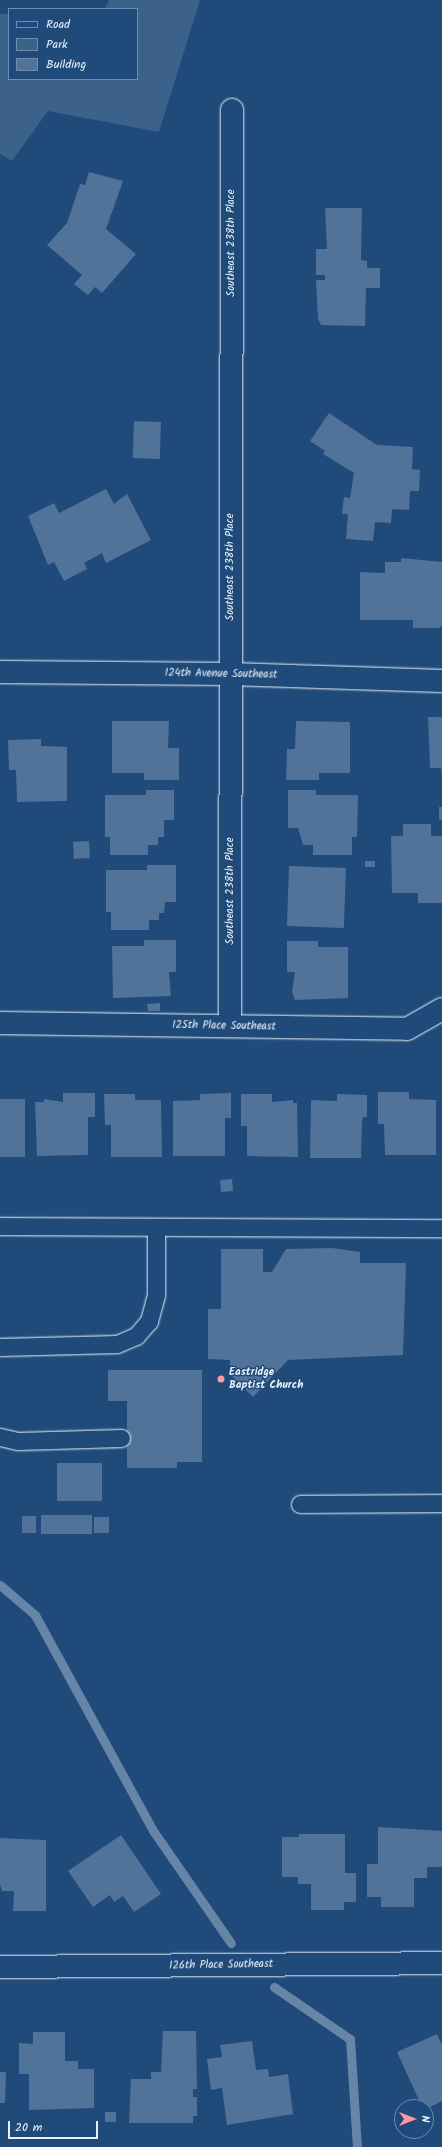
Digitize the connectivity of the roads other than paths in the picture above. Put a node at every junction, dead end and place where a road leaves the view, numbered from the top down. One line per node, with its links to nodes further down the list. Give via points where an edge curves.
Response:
1 (232, 110): 3 (street, Southeast 238th Place)
2 (0, 672): 3 (street, 124th Avenue Southeast)
3 (230, 674): 4 (street, 124th Avenue Southeast); 7 (street, Southeast 238th Place)
4 (442, 681)
5 (442, 1009): 7 (street, 125th Place Southeast, via 407,1029)
6 (0, 1023): 7 (street, 125th Place Southeast)
7 (230, 1025)
8 (0, 1226): 9 (lane)
9 (156, 1227): 10 (lane); 11 (lane, via 156,1294 149,1321 136,1336 116,1344)
10 (442, 1228)
11 (0, 1347)
12 (0, 1437): 13 (lane, via 18,1441)
13 (120, 1438)
14 (442, 1503): 15 (lane)
15 (300, 1504)
16 (442, 1963): 17 (street, 126th Place Southeast)
17 (0, 1967)

